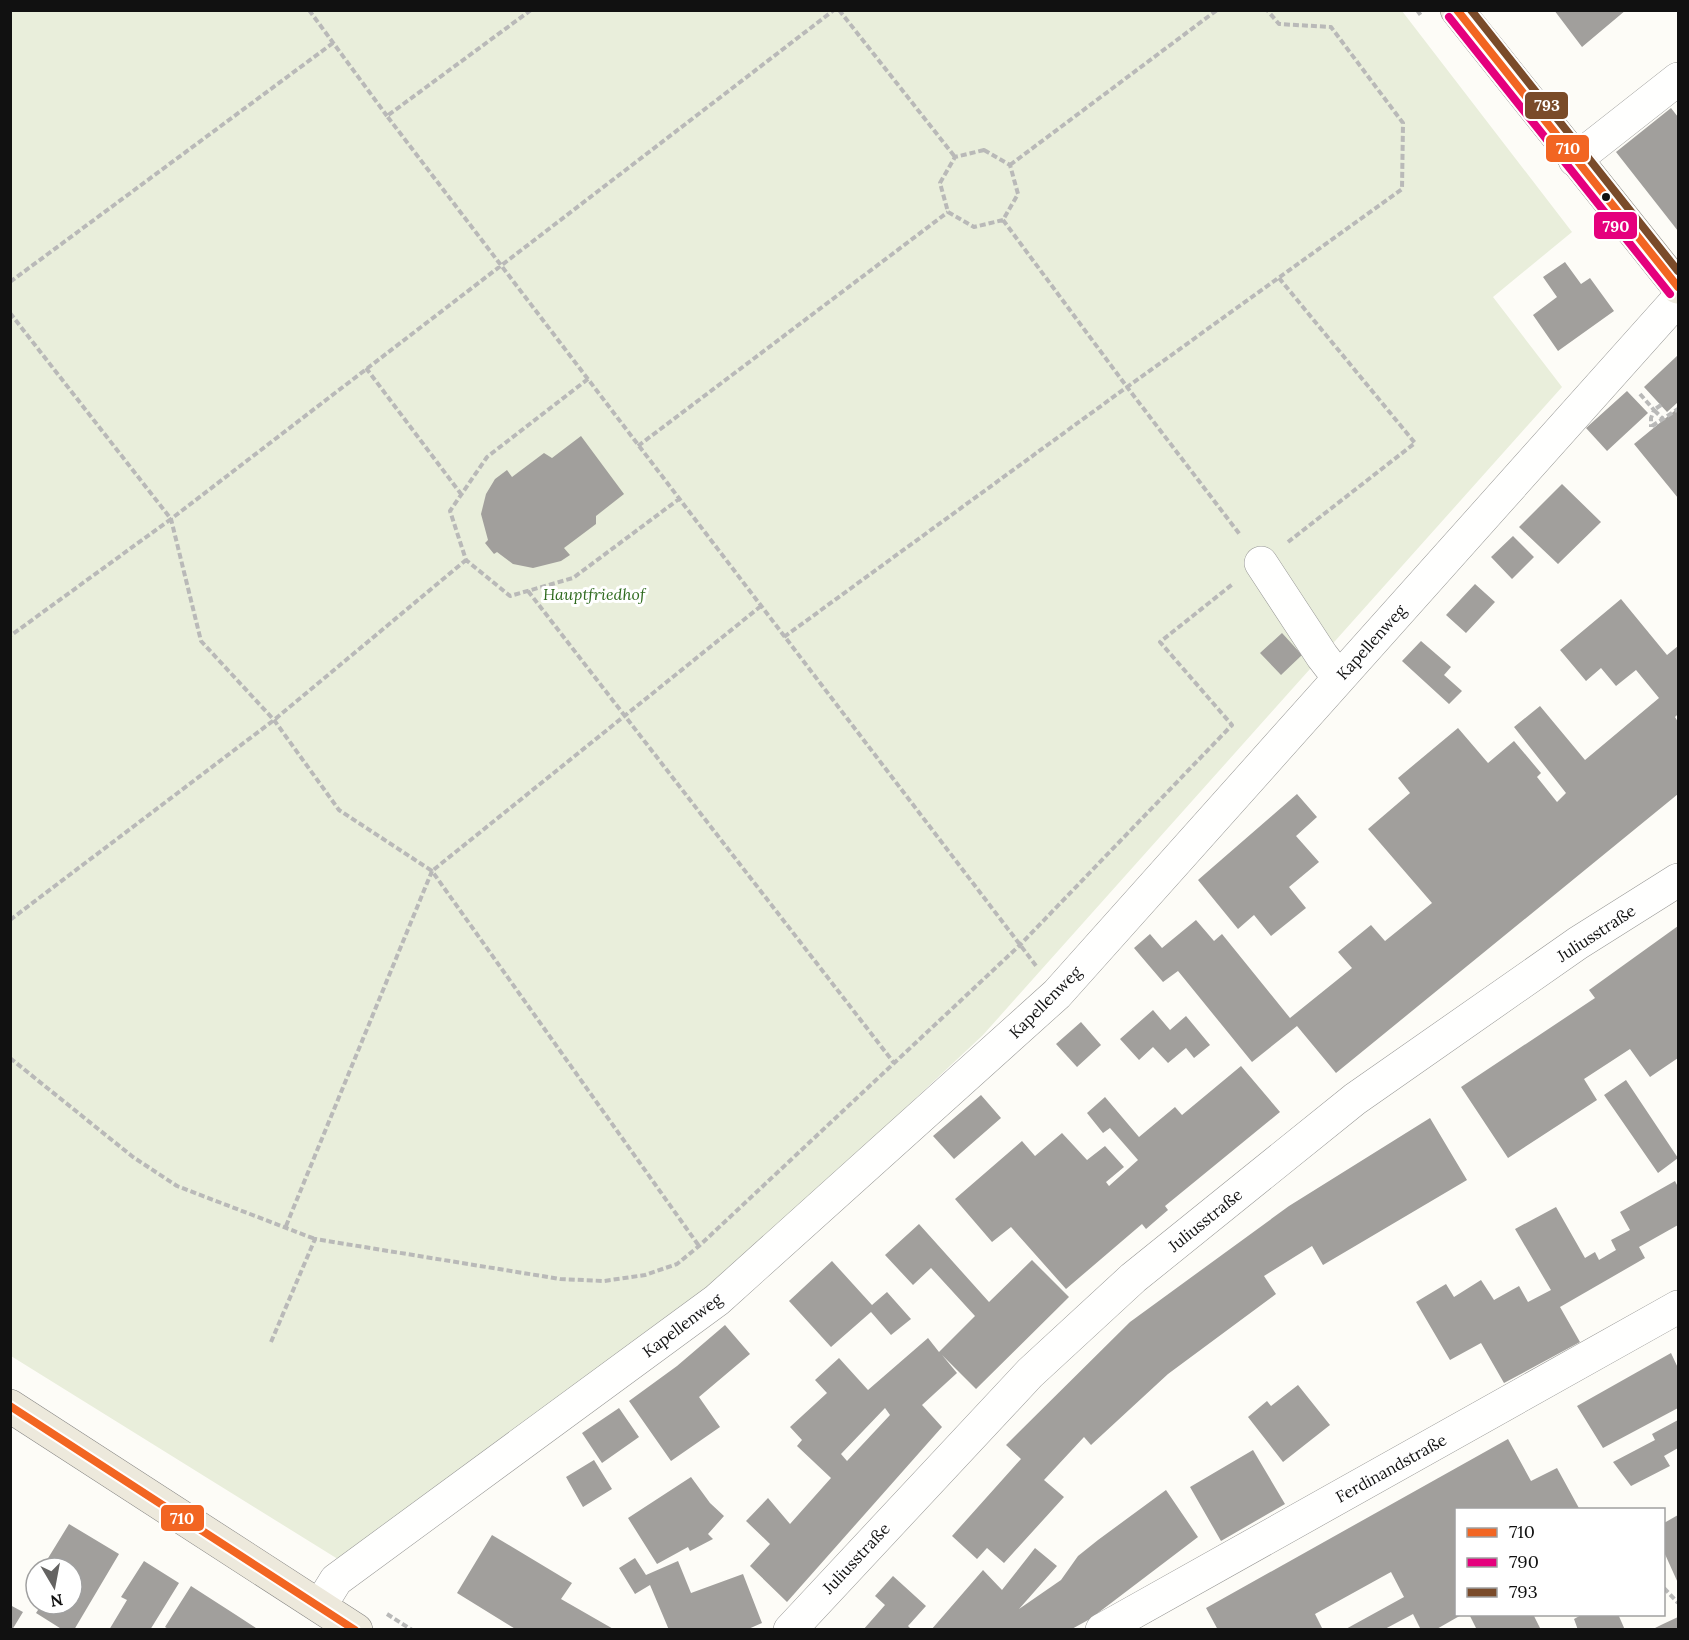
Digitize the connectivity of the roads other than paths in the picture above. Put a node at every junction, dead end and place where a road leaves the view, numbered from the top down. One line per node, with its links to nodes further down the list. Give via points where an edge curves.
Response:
1 (1457, 10): 3 (main road)
2 (1678, 80): 3 (street)
3 (1575, 160): 4 (main road)
4 (1678, 287)
5 (1678, 299): 7 (street, Kapellenweg)
6 (1261, 562): 7 (street)
7 (1340, 678): 11 (street, Kapellenweg, via 1057,994 717,1300 336,1580)
8 (1678, 880): 13 (street, Juliusstraße, via 1578,943 1355,1099 1133,1278 1030,1373)
9 (1678, 1307): 14 (street, Ferdinandstraße)
10 (10, 1406): 11 (main road)
11 (320, 1606): 12 (main road)
12 (356, 1629)
13 (790, 1629)
14 (1102, 1629)

